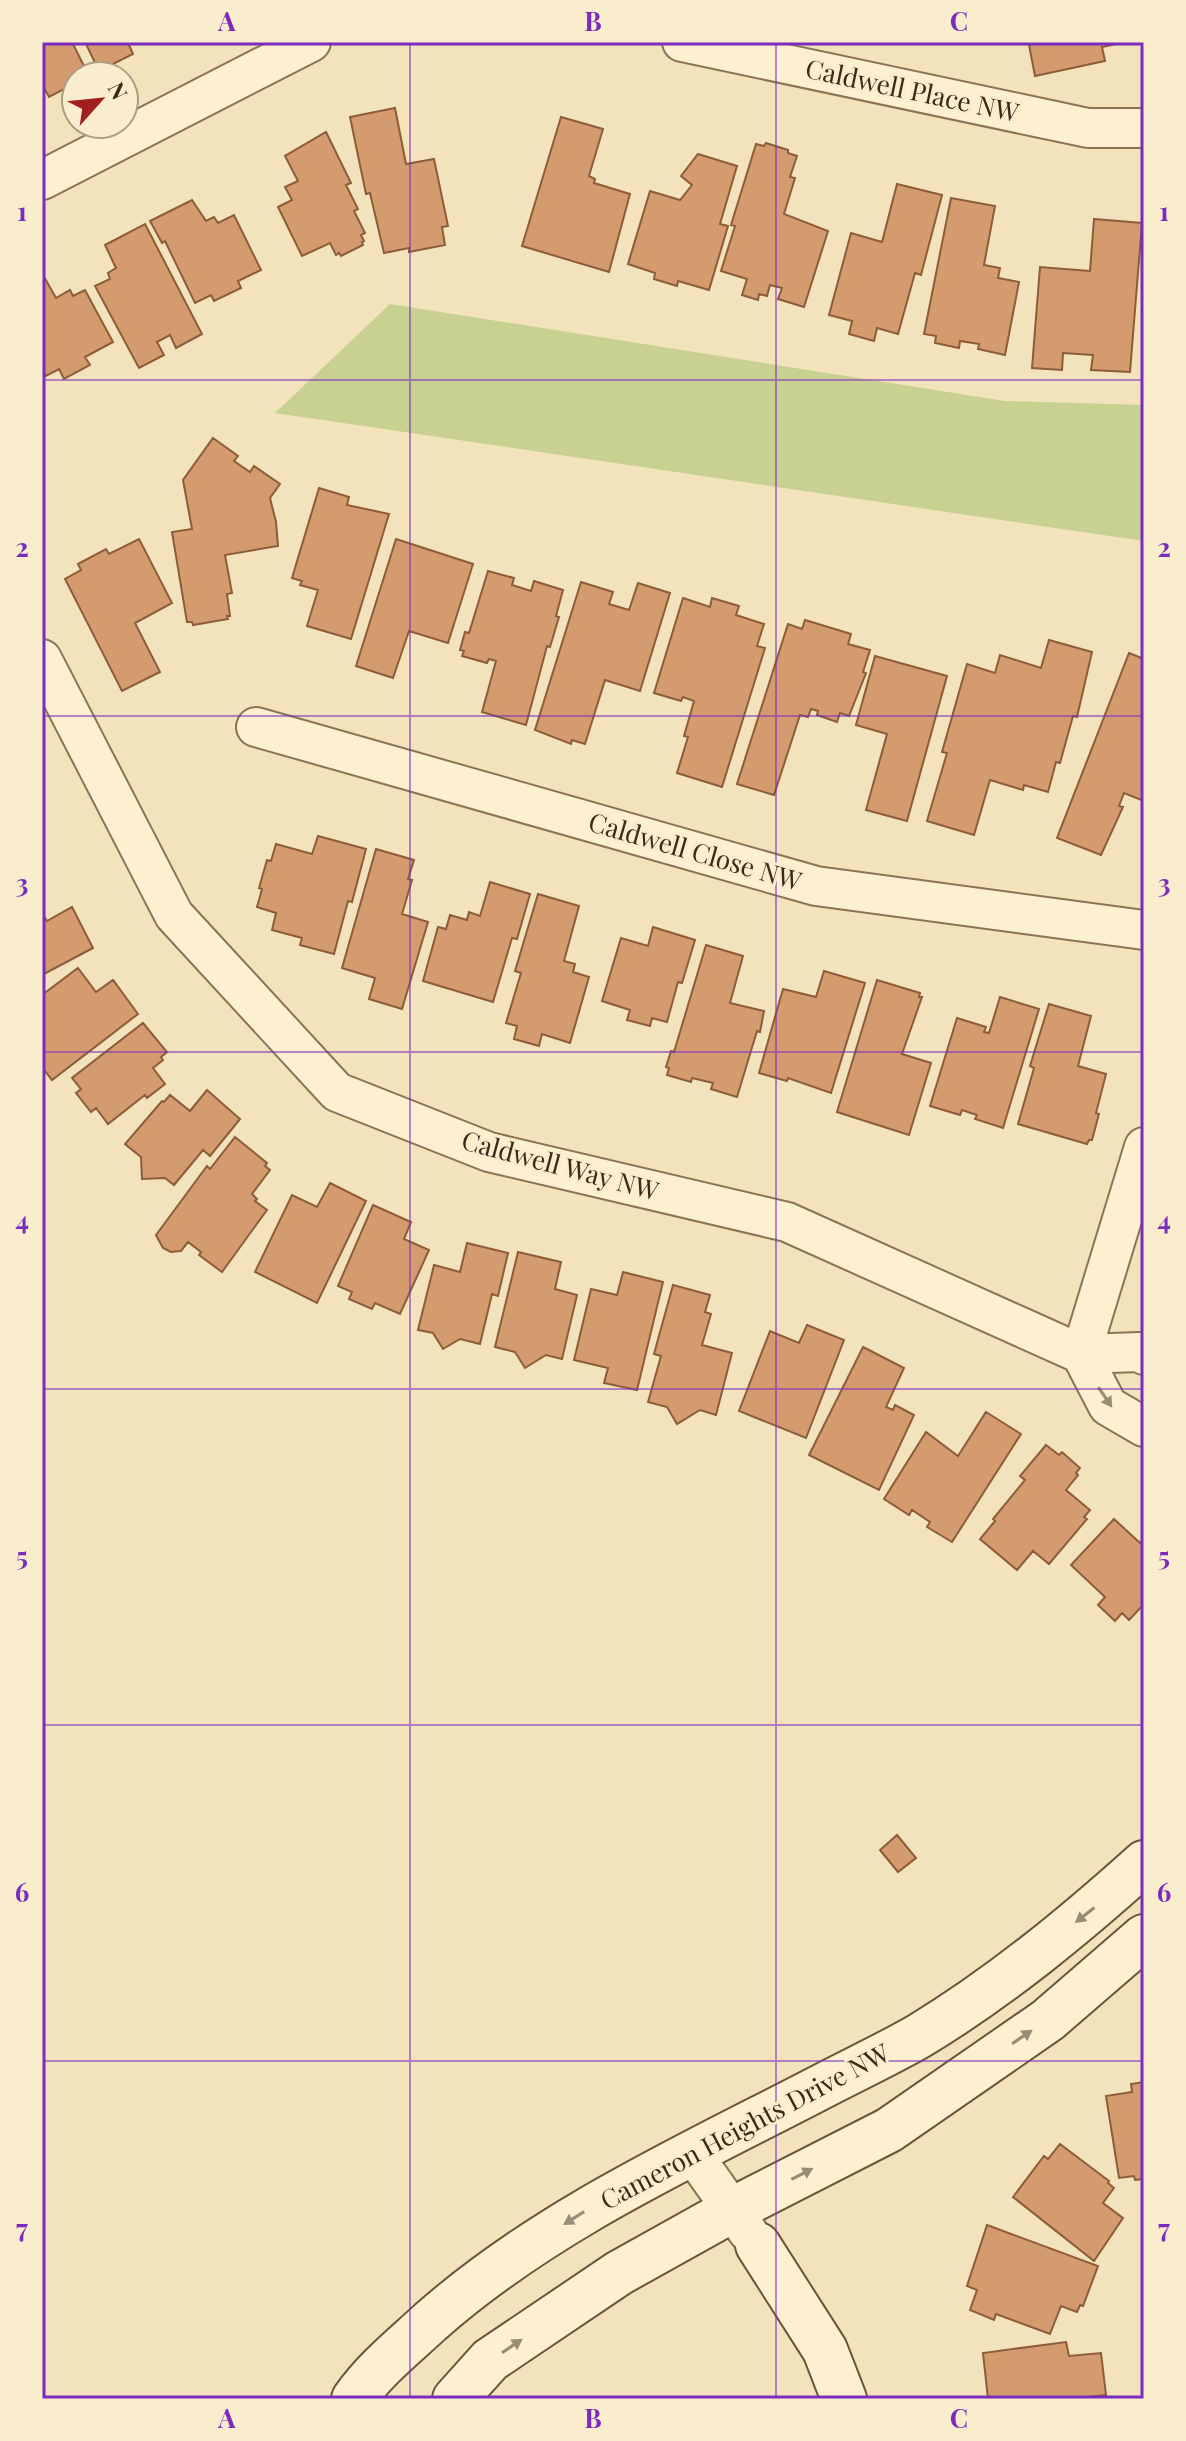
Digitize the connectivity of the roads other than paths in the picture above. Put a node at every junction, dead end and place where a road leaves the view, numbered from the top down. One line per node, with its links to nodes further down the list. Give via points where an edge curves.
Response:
1 (311, 42): 4 (street)
2 (682, 42): 3 (street, Caldwell Place NW, via 1088,128)
3 (1144, 128)
4 (42, 180)
5 (42, 659): 9 (street, Caldwell Way NW, via 174,915 337,1092 489,1152 787,1222)
6 (256, 727): 7 (street, Caldwell Close NW, via 816,886)
7 (1144, 930)
8 (1144, 1147): 9 (street)
9 (1081, 1354): 10 (street, Caldwell Way NW); 11 (street, one-way to 11, via 1108,1406)
10 (1144, 1355)
11 (1144, 1427)
12 (1144, 1863): 14 (street, Cameron Heights Drive NW, one-way to 14, via 1015,1971 919,2036)
13 (1144, 1937): 15 (street, one-way to 13, via 889,2130 1048,2020)
14 (692, 2153): 15 (street); 17 (street, Cameron Heights Drive NW, one-way to 17, via 511,2257 370,2375)
15 (732, 2210): 16 (street); 18 (street, one-way to 15, via 490,2360 619,2273)
16 (758, 2245): 19 (street, via 825,2350)
17 (354, 2399)
18 (455, 2399)
19 (844, 2399)

